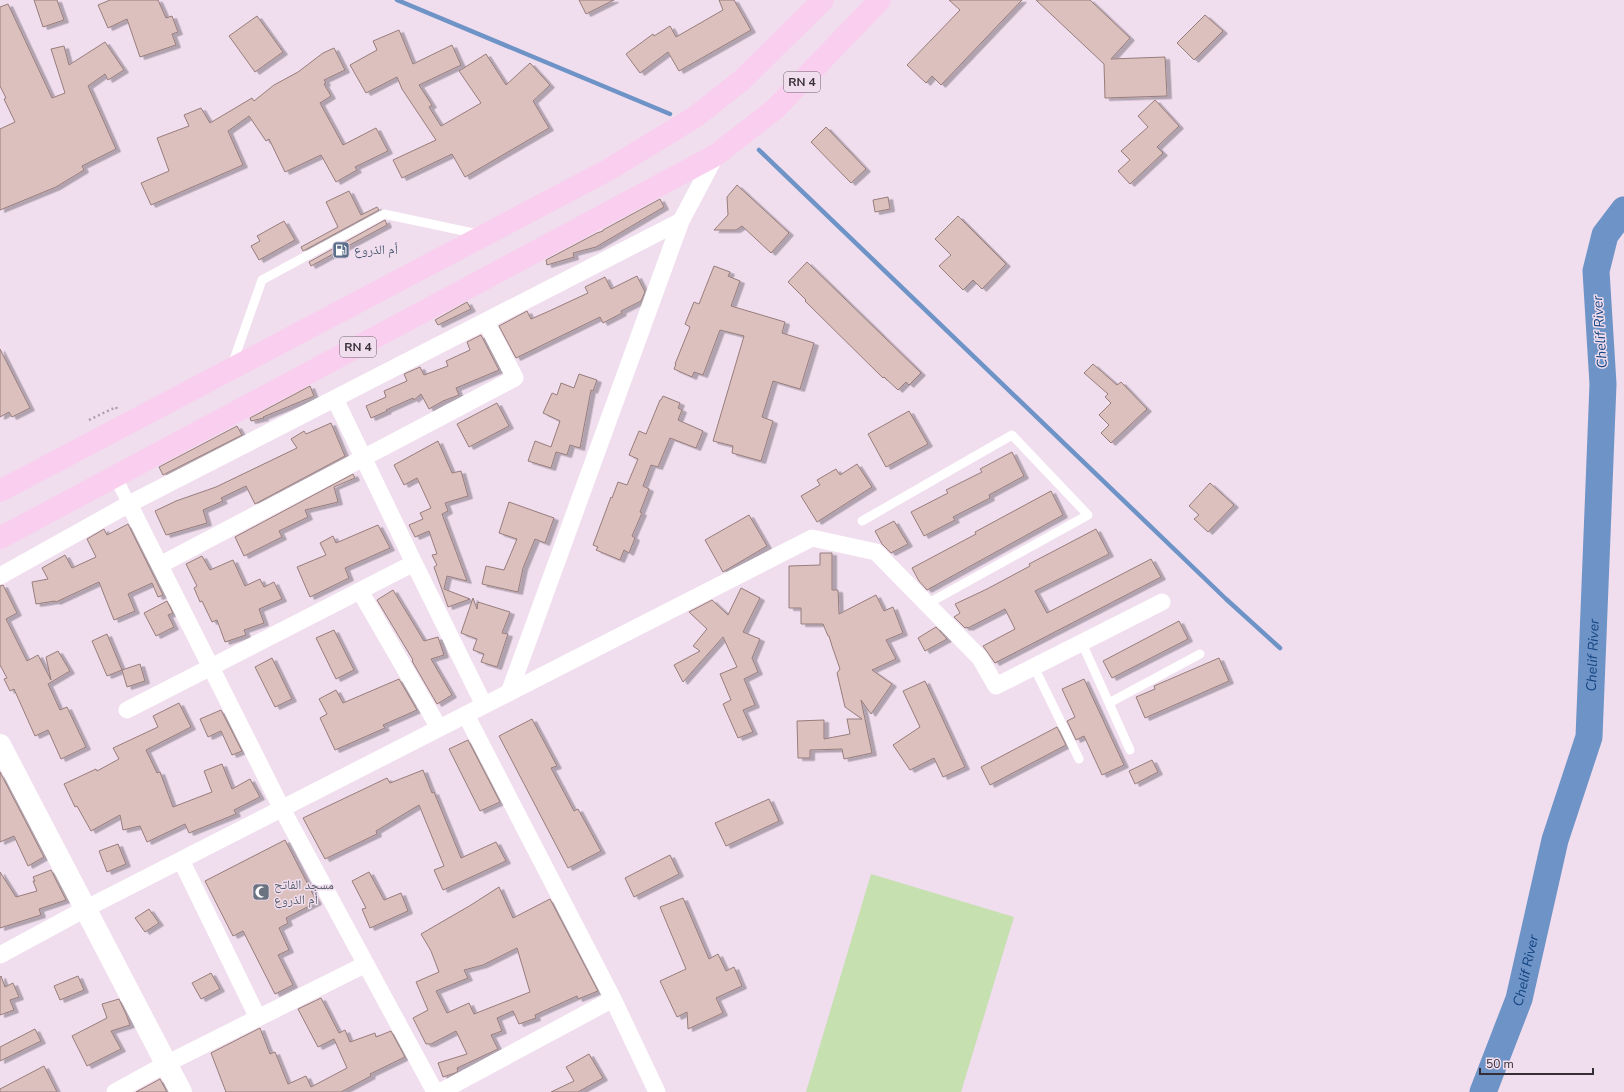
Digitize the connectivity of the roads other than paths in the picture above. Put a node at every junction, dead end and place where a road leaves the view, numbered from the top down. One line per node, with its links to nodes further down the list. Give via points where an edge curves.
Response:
1 (823, 0): 5 (highway, via 742,80 695,117 608,170)
2 (880, 0): 3 (highway, RN 4, via 775,109)
3 (716, 155): 4 (street); 14 (highway, RN 4)
4 (681, 221): 6 (street); 25 (street)
5 (484, 236): 7 (highway); 7 (lane, via 382,215 262,280)
6 (486, 322): 8 (street); 9 (street, via 515,378)
7 (230, 369): 11 (highway)
8 (335, 399): 9 (street); 12 (street)
9 (363, 458): 15 (street); 16 (street)
10 (119, 484): 12 (street)
11 (0, 491)
12 (129, 504): 16 (street); 17 (street)
13 (862, 521): 20 (lane, via 1012,435 1088,515)
14 (0, 538)
15 (414, 563): 18 (street); 27 (street)
16 (160, 565): 23 (street)
17 (0, 576)
18 (360, 591): 23 (street); 30 (street)
19 (1162, 602): 21 (street)
20 (927, 604): 24 (street, via 980,658 996,686); 25 (street, via 876,552 812,538)
21 (1082, 643): 24 (street); 26 (lane)
22 (1200, 654): 26 (lane)
23 (211, 667): 28 (street); 34 (street)
24 (1034, 667): 33 (lane)
25 (509, 693): 27 (street)
26 (1109, 703): 32 (lane)
27 (484, 705): 29 (street)
28 (127, 710)
29 (466, 715): 30 (street); 39 (street)
30 (439, 728): 34 (street)
31 (0, 745): 36 (main road)
32 (1130, 750)
33 (1079, 759)
34 (282, 808): 35 (street); 38 (street)
35 (181, 860): 36 (street); 40 (street)
36 (85, 908): 37 (street); 41 (main road)
37 (0, 955)
38 (366, 964): 40 (street); 44 (street)
39 (613, 999): 45 (street); 46 (street)
40 (258, 1018): 41 (street)
41 (166, 1064): 42 (street); 43 (main road)
42 (115, 1092)
43 (181, 1092)
44 (435, 1092)
45 (440, 1092)
46 (657, 1092)

